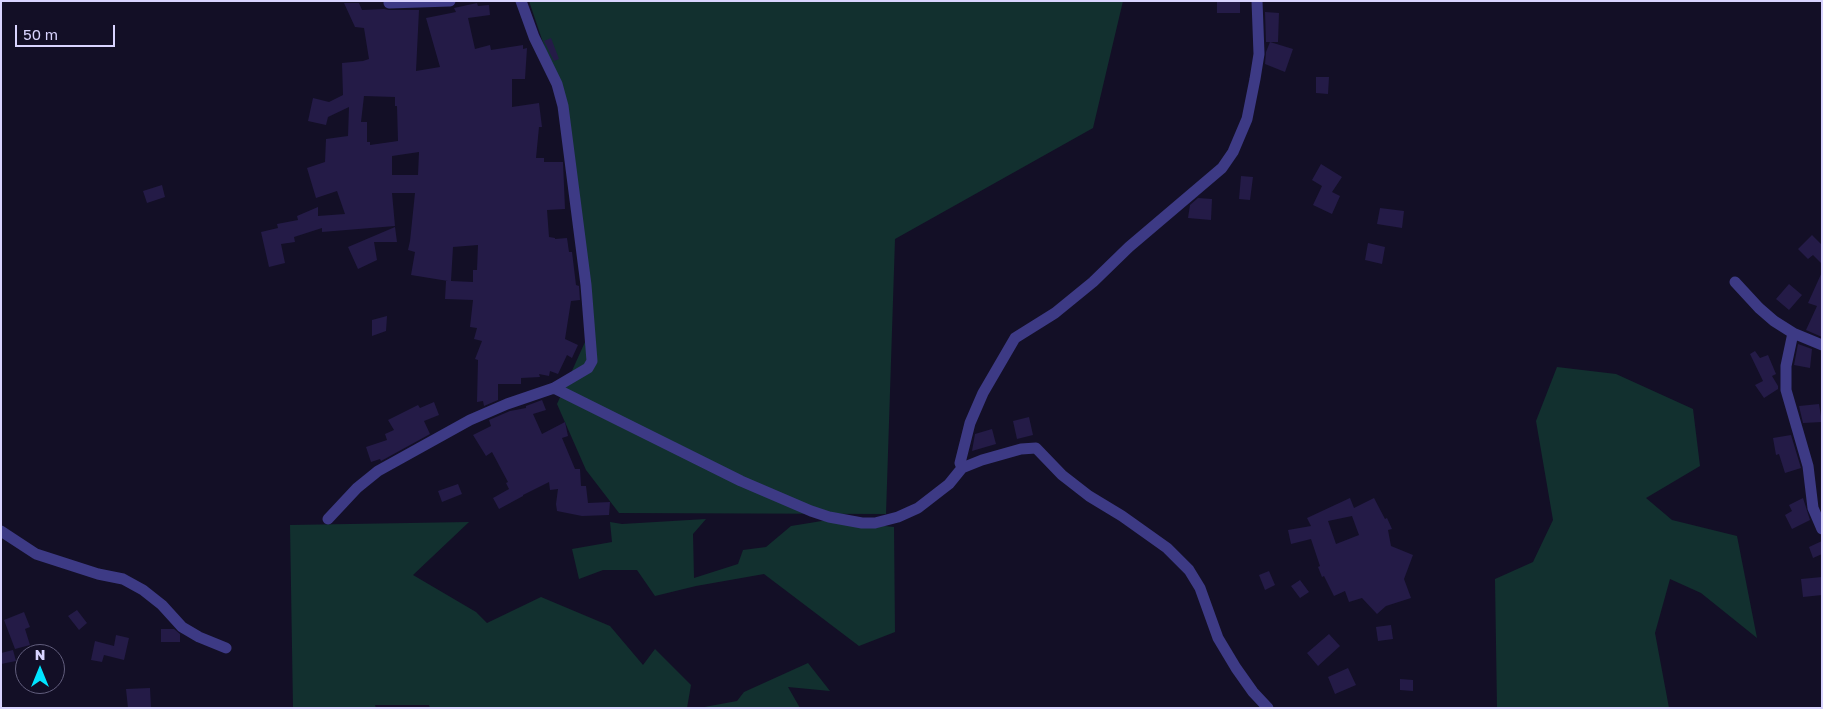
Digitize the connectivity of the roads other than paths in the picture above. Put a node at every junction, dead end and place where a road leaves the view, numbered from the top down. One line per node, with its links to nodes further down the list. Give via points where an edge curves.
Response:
1 (450, 1): 4 (street)
2 (521, 1): 8 (street, via 557,84 563,106 586,284 592,361 588,368)
3 (1257, 1): 9 (street, via 1255,79 1247,118 1233,152 1222,168 1093,282 1055,313 1015,338 982,393 962,454)
4 (388, 3)
5 (1736, 282): 6 (street, via 1759,308)
6 (1793, 333): 7 (street); 11 (street, via 1786,366 1786,390 1808,466 1813,508)
7 (1822, 345)
8 (554, 388): 9 (street, via 740,480 829,517 862,523 898,517 936,495); 10 (street, via 470,420 378,471)
9 (962, 468): 14 (street, via 1021,448 1036,448 1082,491 1167,548 1189,570 1200,588 1218,638 1253,692)
10 (328, 519)
11 (1822, 529)
12 (1, 531): 13 (street, via 36,554 123,579 162,605 182,627 199,638)
13 (226, 648)
14 (1268, 708)

